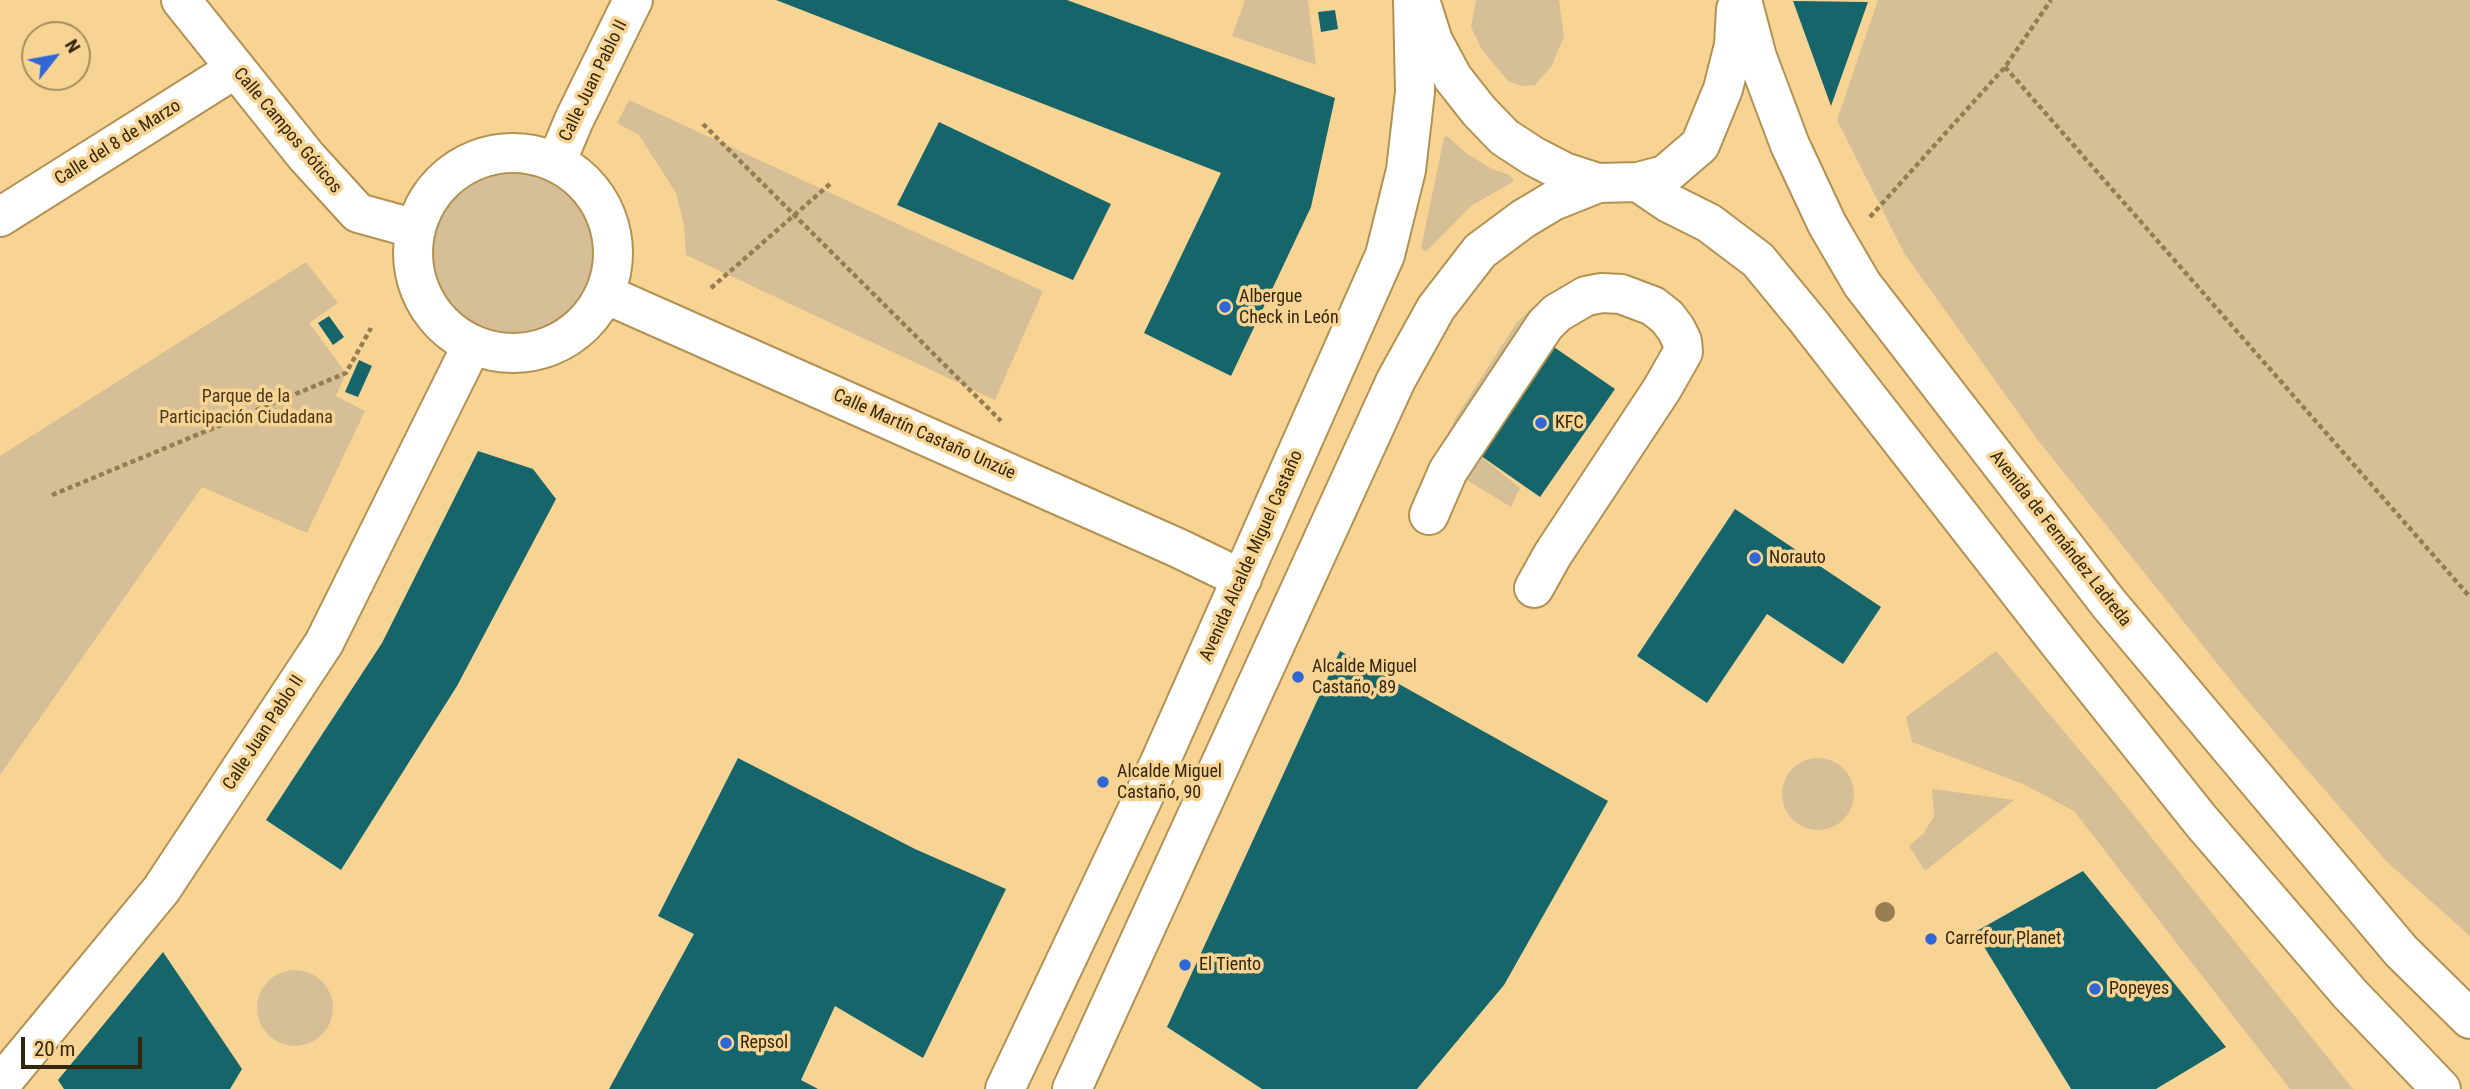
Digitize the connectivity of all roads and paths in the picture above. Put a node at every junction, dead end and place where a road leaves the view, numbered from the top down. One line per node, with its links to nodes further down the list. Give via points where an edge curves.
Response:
1 (181, 0): 8 (main road, Calle Campos Góticos)
2 (633, 0): 10 (main road, Calle Juan Pablo II)
3 (1413, 0): 25 (main road, Avenida Alcalde Miguel Castaño, via 1415,92 1406,170 1385,255)
4 (1420, 0): 13 (main road, via 1433,41 1453,78 1479,111 1532,156)
5 (1740, 0): 11 (main road, via 1723,89 1700,145 1665,174); 28 (main road, Avenida de Fernández Ladreda, via 1790,145 1827,224 1863,284 2109,604 2401,951)
6 (2052, 0): 7 (path)
7 (2006, 67): 16 (path); 27 (path)
8 (235, 69): 15 (main road, Calle del 8 de Marzo); 17 (main road, Calle Campos Góticos, via 358,213)
9 (703, 124): 14 (path)
10 (556, 163): 17 (main road, via 528,154 498,154 470,163 446,179 427,202); 19 (main road, via 578,177 607,218 613,244)
11 (1637, 182): 13 (main road); 32 (main road, via 1709,223 1758,260 2202,821 2350,994)
12 (831, 183): 14 (path)
13 (1598, 183): 31 (main road, via 1553,201 1480,251 1436,308 1396,380)
14 (794, 215): 18 (path); 22 (path)
15 (0, 217)
16 (1870, 217)
17 (416, 229): 21 (main road, via 413,257 418,284 430,309 449,330)
18 (711, 288)
19 (604, 294): 21 (main road, via 591,317 572,335 549,347 524,353); 25 (main road, Calle Martín Castaño Unzúe)
20 (371, 328): 23 (path, via 346,373)
21 (472, 345): 29 (main road, Calle Juan Pablo II, via 324,643 161,890)
22 (1000, 421)
23 (52, 495)
24 (1429, 515): 26 (main road, via 1448,471 1545,325 1586,296 1602,293 1621,294 1653,306 1676,329 1683,352)
25 (1242, 579): 30 (main road, Avenida Alcalde Miguel Castaño)
26 (1534, 588)
27 (2470, 597)
28 (2470, 1019)
29 (0, 1086)
30 (1005, 1089)
31 (1072, 1089)
32 (2441, 1089)

